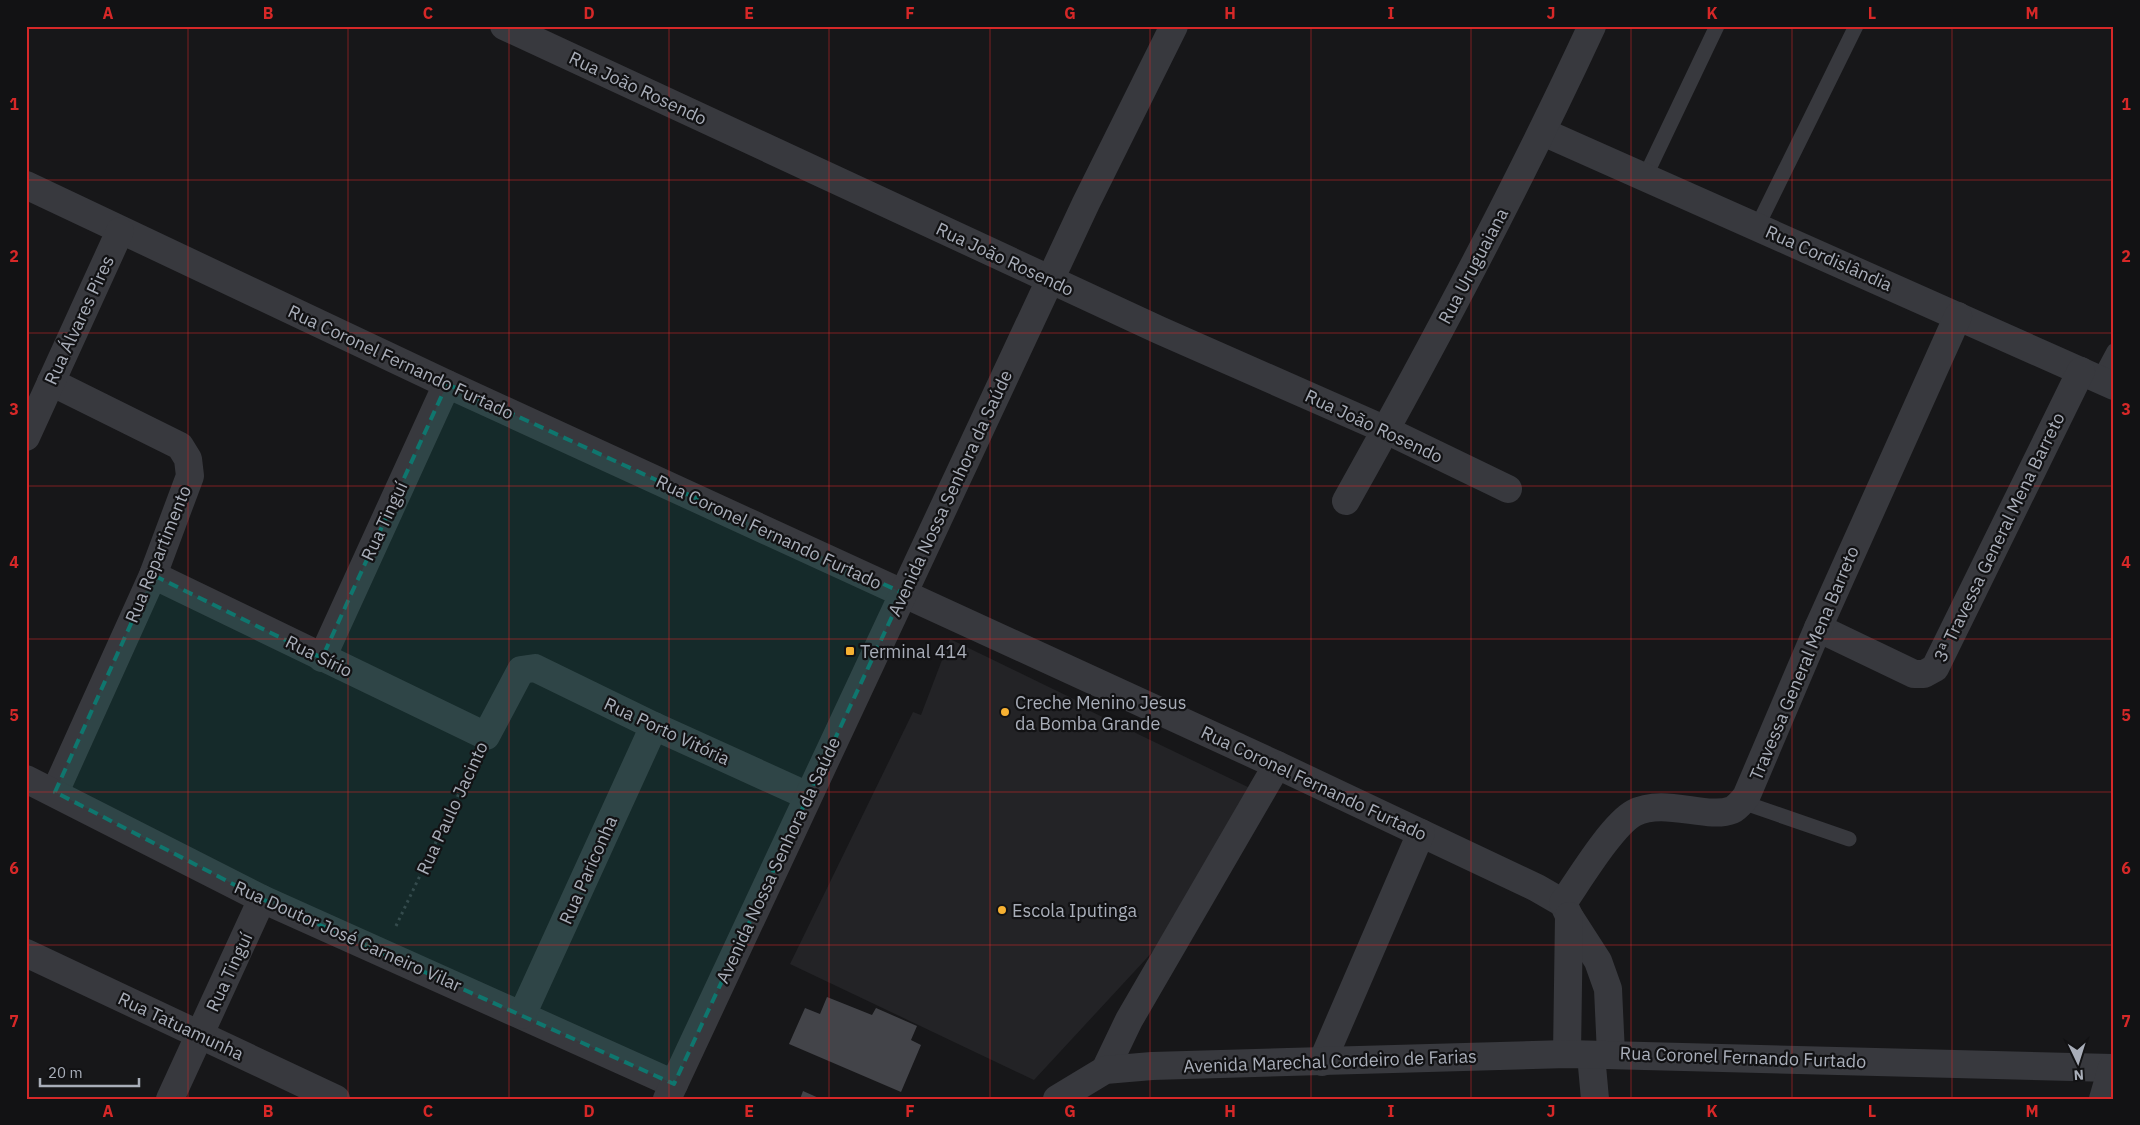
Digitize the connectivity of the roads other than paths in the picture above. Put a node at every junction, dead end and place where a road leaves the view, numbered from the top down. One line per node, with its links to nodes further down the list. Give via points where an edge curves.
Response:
1 (504, 26): 11 (street, Rua João Rosendo)
2 (1174, 26): 11 (street, Avenida Nossa Senhora da Saúde)
3 (1592, 26): 6 (street, Rua Uruguaiana)
4 (1718, 26): 7 (lane)
5 (1856, 26): 9 (lane)
6 (1543, 132): 7 (street, Rua Cordislândia); 17 (street, Rua Uruguaiana)
7 (1645, 177): 9 (street, Rua Cordislândia)
8 (26, 184): 10 (street, Rua Coronel Fernando Furtado)
9 (1757, 227): 12 (street, Rua Cordislândia)
10 (120, 231): 15 (street, Rua Álvares Pires); 16 (street, Rua Coronel Fernando Furtado)
11 (1050, 280): 17 (street, Rua João Rosendo); 22 (street, Avenida Nossa Senhora da Saúde)
12 (1958, 316): 14 (street, Rua Cordislândia); 23 (street, Travessa General Mena Barreto)
13 (2114, 352): 14 (lane)
14 (2098, 379): 23 (street, 3ª Travessa General Mena Barreto, via 1935,668 1924,674 1914,674)
15 (50, 382): 18 (street, Rua Álvares Pires); 21 (street, Rua Repartimento, via 180,446 188,459 190,476)
16 (447, 384): 22 (street, Rua Coronel Fernando Furtado); 24 (street, Rua Tinguí)
17 (1386, 430): 19 (street, Rua João Rosendo); 20 (street, Rua Uruguaiana)
18 (26, 437)
19 (1508, 489)
20 (1346, 501)
21 (153, 574): 24 (street, Rua Sírio); 30 (street, Rua Repartimento)
22 (903, 593): 28 (street, Rua Coronel Fernando Furtado); 31 (street, Avenida Nossa Senhora da Saúde)
23 (1818, 628): 32 (street, Travessa General Mena Barreto)
24 (322, 658): 27 (street, Rua Sírio)
25 (527, 667): 26 (street, Rua Porto Vitória); 27 (street, Rua Paulo Jacinto, via 521,670)
26 (654, 726): 31 (street, Rua Porto Vitória); 38 (street, Rua Pariconha)
27 (486, 736)
28 (1277, 764): 33 (street, Rua Coronel Fernando Furtado); 42 (street, via 1130,1020)
29 (26, 779): 30 (street, Rua Doutor José Carneiro Vilar)
30 (55, 792): 35 (street, Rua Doutor José Carneiro Vilar)
31 (808, 796): 44 (street, Avenida Nossa Senhora da Saúde)
32 (1742, 802): 34 (lane); 36 (street, Travessa General Mena Barreto, via 1721,813 1648,807 1632,814 1616,828)
33 (1421, 833): 36 (street, Rua Coronel Fernando Furtado); 41 (street)
34 (1848, 840)
35 (262, 900): 38 (street, Rua Doutor José Carneiro Vilar); 39 (street, Rua Tinguí)
36 (1566, 910): 40 (street); 40 (street, Rua Coronel Fernando Furtado, via 1598,962 1608,989)
37 (26, 953): 39 (street, Rua Tatuamunha)
38 (522, 1015): 44 (street, Rua Doutor José Carneiro Vilar)
39 (199, 1035): 45 (street, Rua Tinguí); 46 (street, Rua Tatuamunha)
40 (1590, 1057): 41 (street, Avenida Marechal Cordeiro de Farias); 43 (street, Rua Coronel Fernando Furtado); 48 (street)
41 (1322, 1062): 42 (street, Avenida Marechal Cordeiro de Farias)
42 (1105, 1070): 47 (street, Avenida Marechal Cordeiro de Farias)
43 (2110, 1078)
44 (671, 1091)
45 (170, 1099)
46 (336, 1099)
47 (1057, 1099)
48 (1595, 1099)

